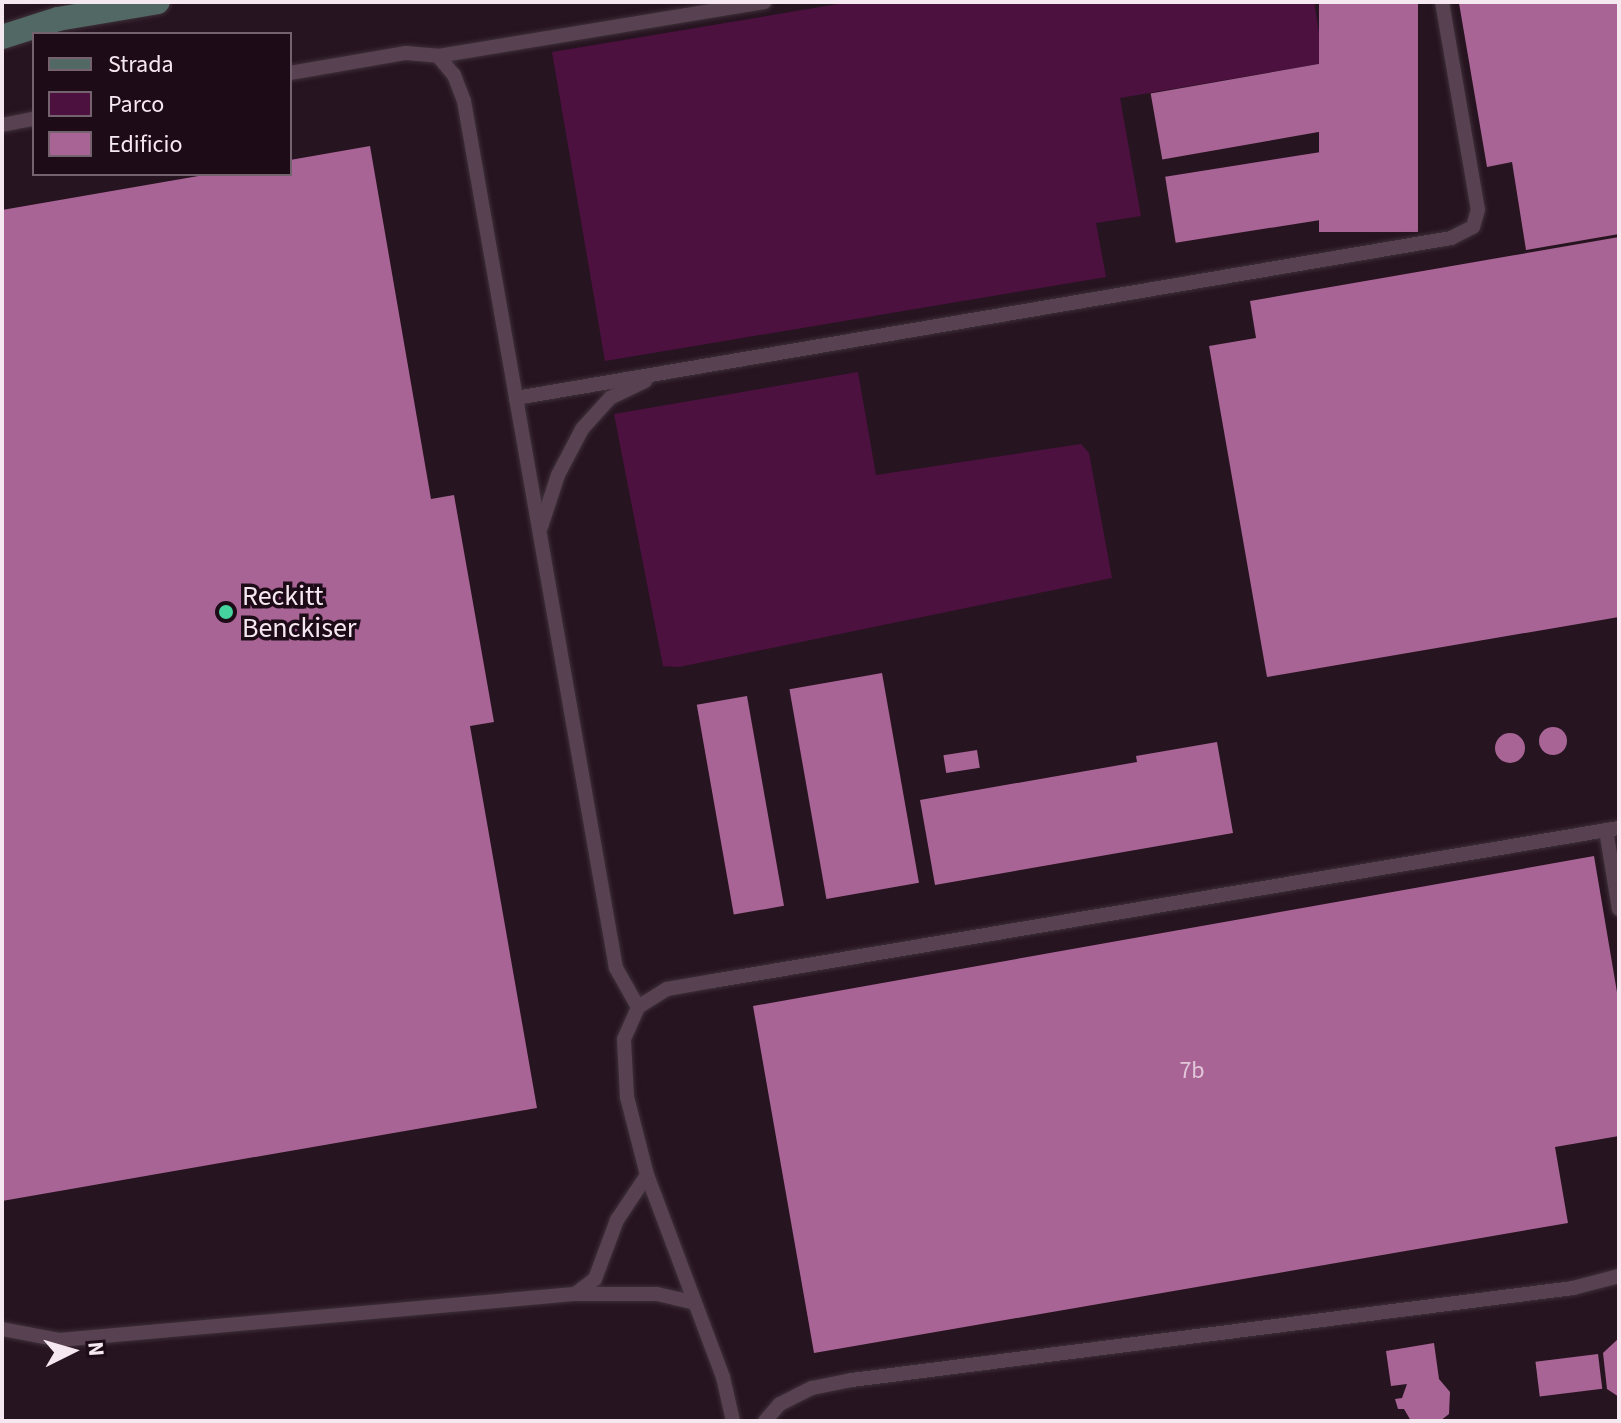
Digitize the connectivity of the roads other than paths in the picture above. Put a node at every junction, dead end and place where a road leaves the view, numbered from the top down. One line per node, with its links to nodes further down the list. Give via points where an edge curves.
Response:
1 (158, 2): 4 (street, via 58,19)
2 (765, 2): 5 (lane)
3 (1442, 2): 9 (lane, via 1478,210 1473,227 1451,238)
4 (2, 37)
5 (438, 56): 6 (lane, via 406,53); 10 (lane, via 454,75 464,101)
6 (292, 73)
7 (32, 119): 8 (lane)
8 (2, 125)
9 (661, 373): 10 (lane); 11 (lane, via 610,398 582,429 558,475)
10 (516, 398): 11 (lane)
11 (540, 531): 14 (lane, via 616,968)
12 (1612, 829): 13 (lane); 14 (lane, via 667,989)
13 (1619, 909)
14 (638, 1007): 15 (lane, via 624,1039 627,1097)
15 (647, 1175): 17 (lane, via 617,1220 595,1279); 18 (lane)
16 (1619, 1276): 21 (lane, via 1573,1288 852,1380 812,1388 780,1404)
17 (574, 1294): 18 (lane, via 657,1294); 19 (lane, via 59,1340)
18 (691, 1302): 20 (lane, via 723,1377)
19 (2, 1329)
20 (733, 1421)
21 (765, 1421)

